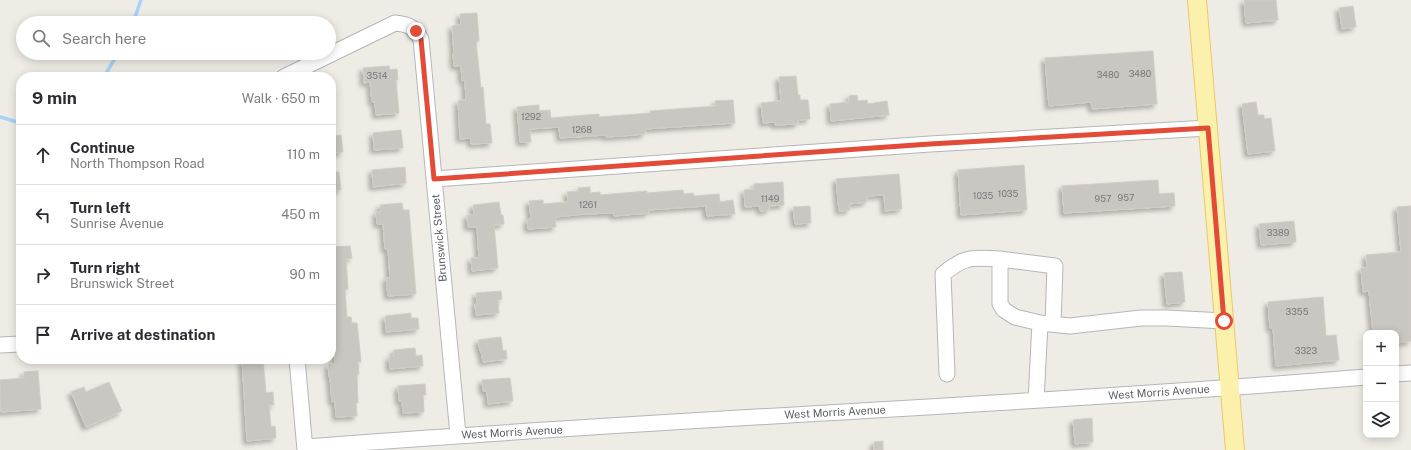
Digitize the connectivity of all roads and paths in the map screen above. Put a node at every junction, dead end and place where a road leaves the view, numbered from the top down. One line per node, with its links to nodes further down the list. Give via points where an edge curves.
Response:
1 (1198, 0): 5 (main road)
2 (336, 52): 6 (street, Brunswick Street, via 395,23 406,24 416,31 421,39)
3 (319, 60): 4 (street, Brunswick Street)
4 (294, 72)
5 (1208, 128): 6 (street, via 930,144); 8 (main road)
6 (434, 179): 19 (street, Brunswick Street)
7 (1000, 259): 9 (street, via 1000,304 1004,310 1015,317); 9 (street, via 1055,266); 14 (street, via 970,258 955,263 943,274)
8 (1224, 321): 9 (street, via 1141,318 1070,326); 17 (main road)
9 (1046, 324): 18 (street)
10 (16, 344): 11 (street)
11 (0, 345)
12 (297, 364): 20 (street)
13 (1411, 373): 15 (street)
14 (947, 374)
15 (1399, 374)
16 (1363, 376): 17 (street, West Morris Avenue)
17 (1229, 388): 18 (street, West Morris Avenue); 21 (main road)
18 (1036, 400): 19 (street, West Morris Avenue)
19 (458, 435): 20 (street, West Morris Avenue)
20 (305, 449)
21 (1235, 450)

